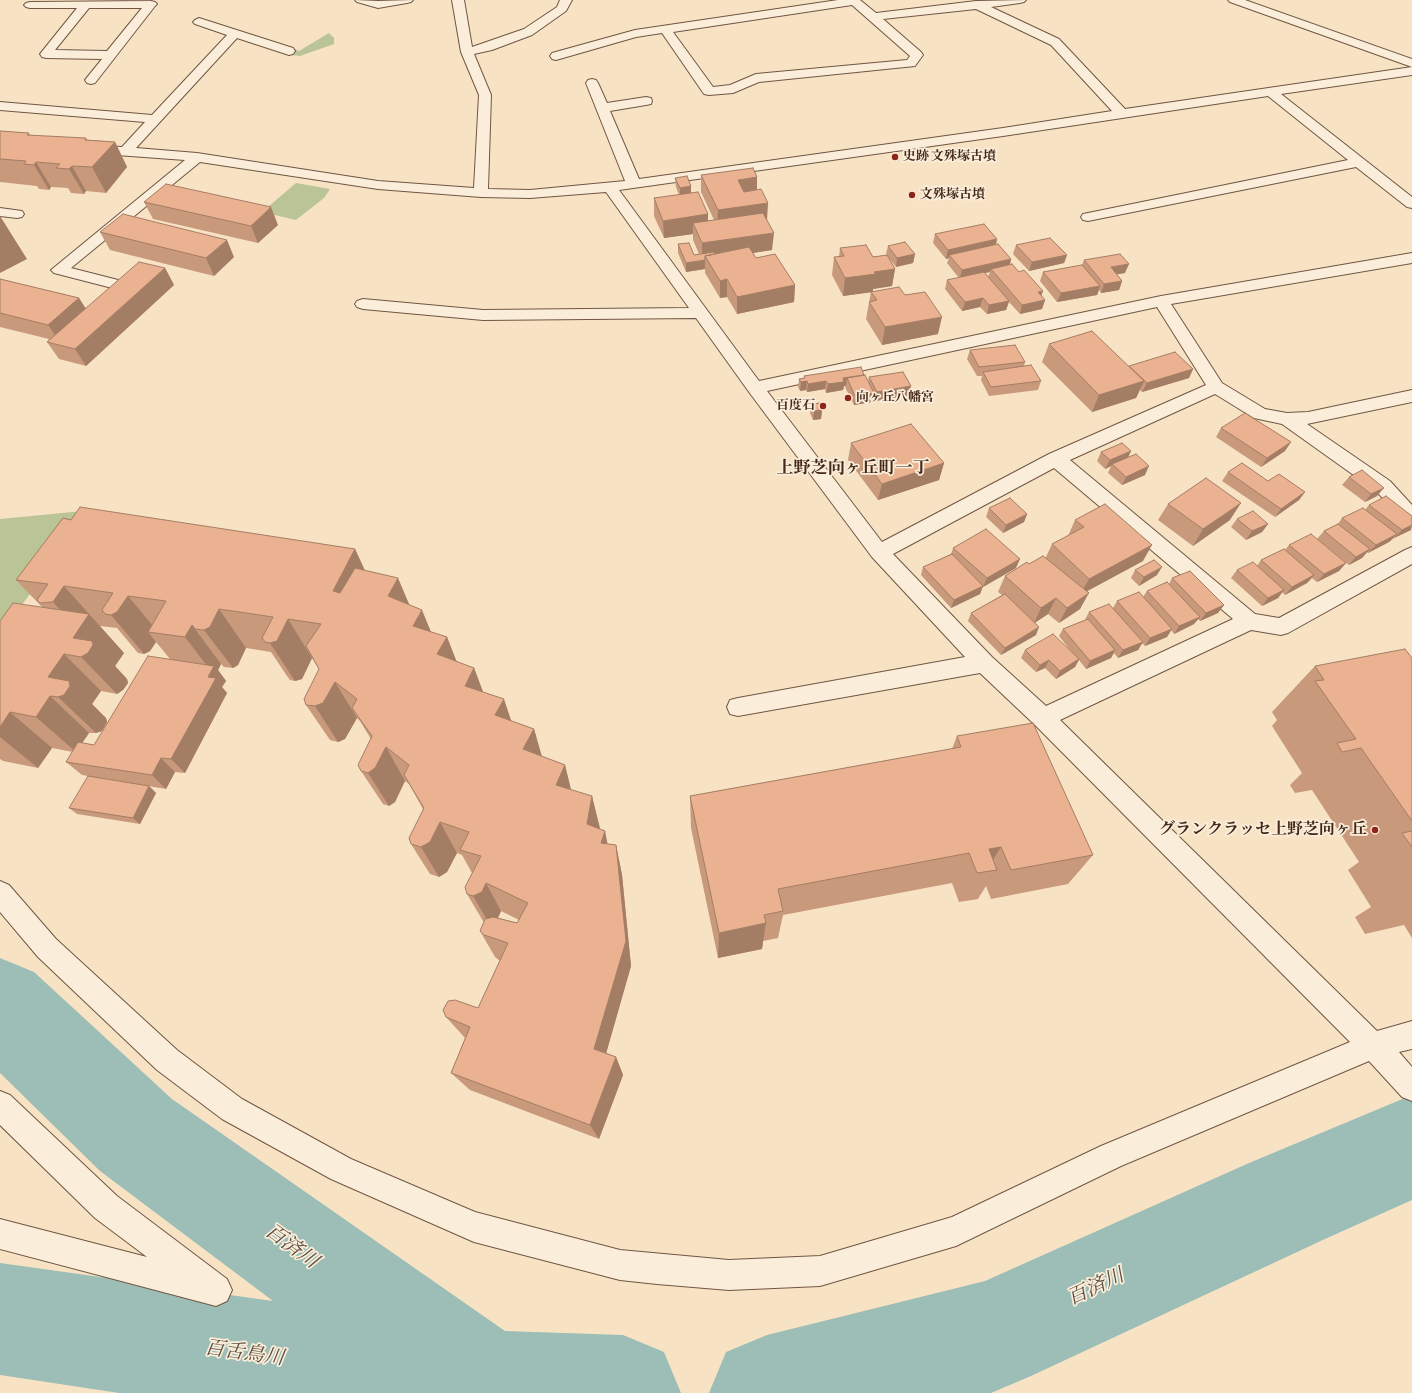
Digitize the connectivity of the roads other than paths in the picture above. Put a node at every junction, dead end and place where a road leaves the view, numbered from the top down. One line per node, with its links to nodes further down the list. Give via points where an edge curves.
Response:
1 (362, 0): 2 (street, via 378,5)
2 (407, 0)
3 (458, 0): 17 (street)
4 (566, 0): 17 (street, via 562,8 528,32)
5 (1020, 0): 9 (street)
6 (1234, 0): 20 (street)
7 (122, 2): 10 (street); 18 (street, via 151,4)
8 (32, 3): 10 (street); 11 (street)
9 (975, 3): 12 (street); 28 (street, via 1054,42)
10 (85, 5): 18 (street, via 46,54)
11 (22, 15)
12 (873, 17): 14 (street, via 854,1); 14 (street, via 917,55 911,63 756,78 733,89 709,91)
13 (199, 22): 15 (street)
14 (666, 30): 19 (street, via 635,34)
15 (235, 33): 16 (street); 29 (street)
16 (290, 51)
17 (467, 52): 36 (street, via 485,95)
18 (111, 55): 22 (street)
19 (556, 56)
20 (1412, 63)
21 (1412, 71): 24 (street)
22 (91, 80)
23 (592, 83): 27 (street)
24 (1270, 91): 28 (street); 33 (street)
25 (646, 101): 27 (street)
26 (0, 106): 29 (street)
27 (602, 108): 34 (street)
28 (1122, 113): 34 (street)
29 (155, 119): 31 (street)
30 (79, 148): 31 (street)
31 (126, 152): 32 (street)
32 (197, 157): 36 (street, via 378,185); 42 (street, via 59,270)
33 (1359, 162): 37 (street); 40 (street)
34 (634, 184): 35 (street)
35 (610, 187): 36 (street, via 530,194); 45 (street)
36 (481, 193)
37 (1412, 204)
38 (0, 212): 39 (street)
39 (17, 214)
40 (1088, 217)
41 (1412, 258): 43 (street)
42 (116, 284)
43 (1161, 301): 46 (street); 47 (street)
44 (363, 304): 45 (street, via 483,315)
45 (701, 313): 47 (street)
46 (1216, 387): 49 (street, via 1260,414); 50 (street)
47 (755, 388): 52 (street)
48 (1412, 396): 49 (street, via 1308,418)
49 (1287, 419): 51 (street, via 1383,486)
50 (1056, 459): 52 (street); 54 (street)
51 (1412, 516)
52 (879, 552): 55 (street)
53 (1412, 555): 54 (street, via 1281,627)
54 (1249, 621): 57 (street)
55 (984, 663): 56 (street); 57 (street)
56 (738, 707)
57 (1043, 718): 60 (street)
58 (0, 893): 60 (street, via 52,953 167,1060 232,1109 341,1169 474,1227 620,1265 657,1270 729,1275 820,1271 956,1231 1112,1156)
59 (1412, 1035): 60 (street)
60 (1381, 1053): 61 (street)
61 (1412, 1087)
62 (0, 1105): 63 (street, via 106,1207 216,1290)
63 (0, 1234)

